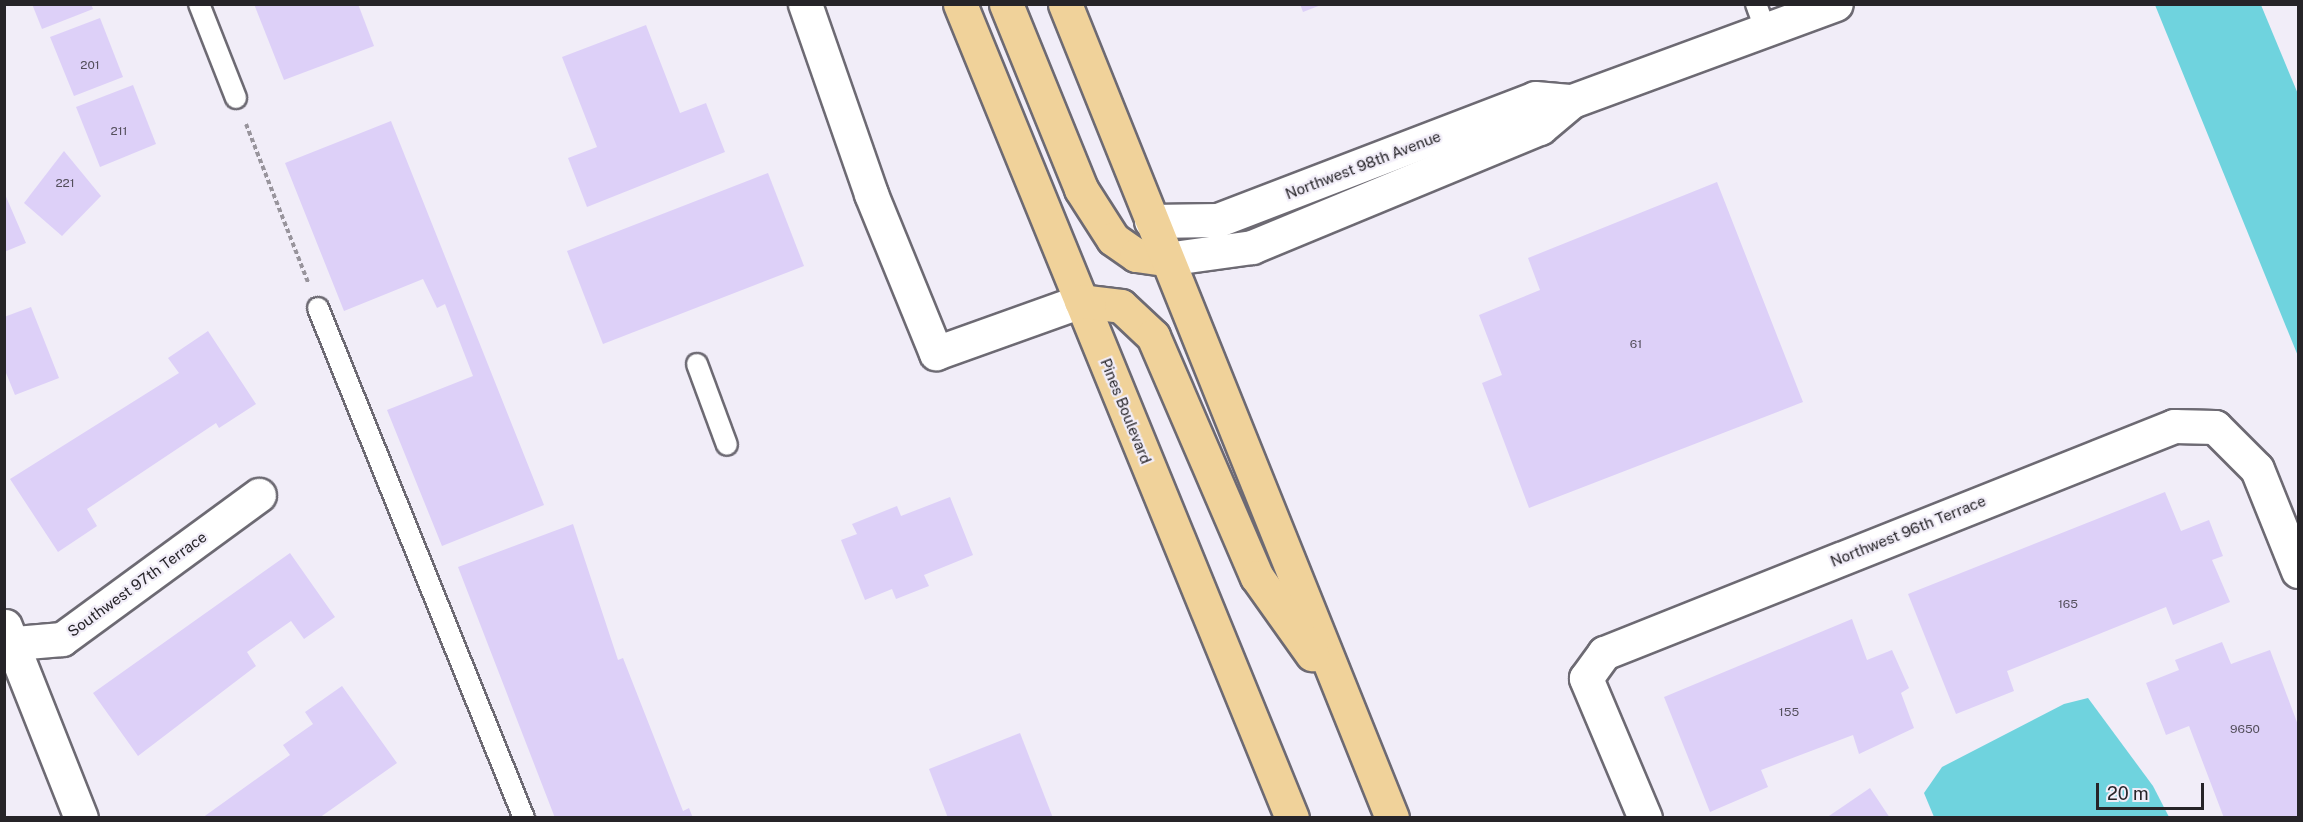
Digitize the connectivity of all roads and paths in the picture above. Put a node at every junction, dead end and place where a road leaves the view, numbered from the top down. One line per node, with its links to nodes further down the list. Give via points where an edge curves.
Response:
1 (199, 4): 8 (lane)
2 (805, 4): 12 (street, via 870,194 936,353)
3 (960, 4): 12 (highway, Pines Boulevard)
4 (1006, 4): 11 (highway, via 1081,189 1113,239 1136,255)
5 (1065, 4): 10 (highway)
6 (1836, 4): 7 (street, Northwest 98th Avenue)
7 (1761, 18): 9 (street, Northwest 98th Avenue)
8 (236, 98): 13 (path)
9 (1572, 101): 10 (street, Northwest 98th Avenue, via 1535,98 1218,220); 11 (street, Northwest 98th Avenue, via 1540,128 1252,247)
10 (1151, 221): 11 (highway)
11 (1166, 259): 19 (highway)
12 (1081, 301): 19 (highway, via 1120,306 1153,336 1257,577); 22 (highway, Pines Boulevard)
13 (318, 308): 21 (lane)
14 (697, 364): 15 (lane)
15 (728, 445)
16 (259, 495): 18 (street, Southwest 97th Terrace, via 62,639)
17 (2298, 571): 24 (street, Northwest 96th Terrace, via 2257,469 2215,427 2174,426 1604,653 1586,678)
18 (8, 638): 20 (street)
19 (1343, 697): 23 (highway)
20 (81, 818)
21 (524, 818)
22 (1292, 818)
23 (1392, 818)
24 (1645, 818)

